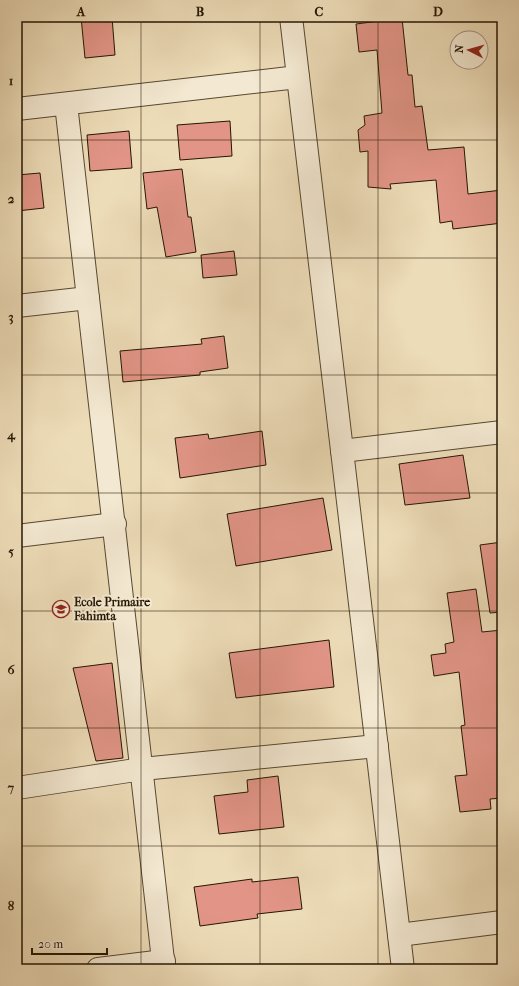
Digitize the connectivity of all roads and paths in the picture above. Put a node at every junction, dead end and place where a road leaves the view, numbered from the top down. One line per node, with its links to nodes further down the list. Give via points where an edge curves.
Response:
1 (291, 17): 2 (street)
2 (298, 77): 3 (street); 8 (street)
3 (66, 104): 4 (street); 5 (street)
4 (17, 109)
5 (88, 298): 6 (street); 9 (street)
6 (17, 306)
7 (502, 432): 8 (street)
8 (342, 451): 11 (street)
9 (115, 524): 10 (street); 12 (street)
10 (17, 536)
11 (377, 746): 12 (street); 15 (street)
12 (142, 769): 13 (street); 16 (street)
13 (17, 788)
14 (502, 922): 15 (street)
15 (399, 935): 18 (street)
16 (164, 965): 17 (street)
17 (98, 969)
18 (403, 969)

